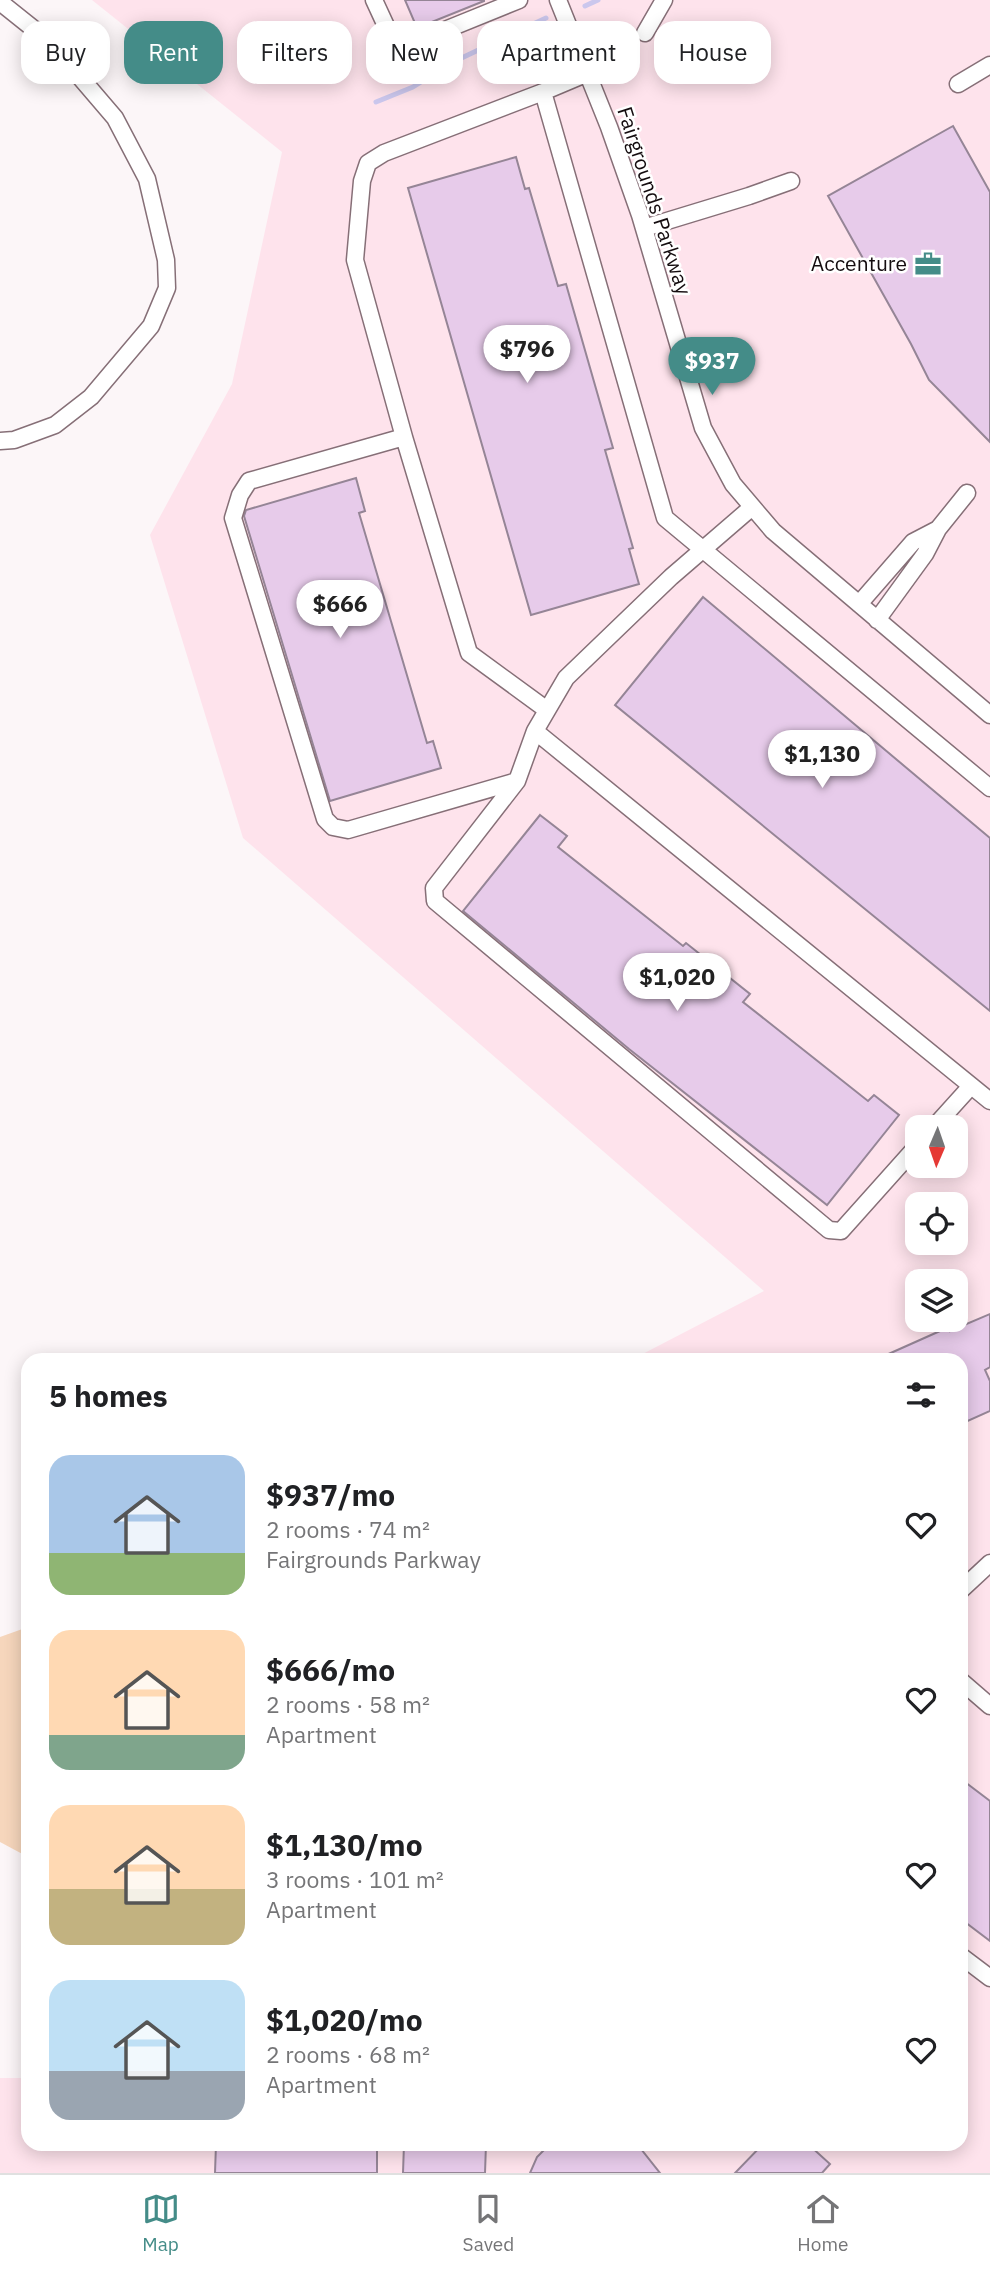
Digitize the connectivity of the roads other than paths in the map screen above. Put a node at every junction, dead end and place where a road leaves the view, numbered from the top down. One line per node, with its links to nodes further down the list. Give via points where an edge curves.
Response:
1 (374, 0): 2 (street, via 392,39 413,43)
2 (519, 0)
3 (558, 0): 6 (street, Fairgrounds Parkway)
4 (664, 0): 7 (street)
5 (0, 2): 16 (street, via 50,42 115,118 147,179 166,260 167,288 151,326 91,397 55,425)
6 (567, 21)
7 (645, 33)
8 (990, 65): 11 (street)
9 (562, 84): 12 (street)
10 (592, 84): 14 (street, Fairgrounds Parkway)
11 (958, 84)
12 (543, 92): 15 (street, via 368,163 362,181 355,260); 20 (street, via 665,518)
13 (791, 181): 14 (street)
14 (644, 228): 18 (street, Fairgrounds Parkway, via 703,428 727,475)
15 (404, 437): 23 (street, via 470,653); 26 (street, via 249,481 233,518 325,820 348,830)
16 (0, 441)
17 (967, 493): 19 (street)
18 (751, 508): 20 (street); 21 (street, Fairgrounds Parkway)
19 (938, 528): 21 (street, via 913,542); 22 (street, via 925,554)
20 (704, 549): 23 (street, via 566,678); 27 (street)
21 (859, 604): 22 (street, Fairgrounds Parkway)
22 (877, 620): 24 (street, Fairgrounds Parkway)
23 (547, 710): 25 (street)
24 (990, 715)
25 (535, 731): 26 (street); 28 (street)
26 (517, 781): 31 (street, via 434,888 436,901 829,1230 841,1231)
27 (990, 788)
28 (971, 1086): 29 (street); 30 (street)
29 (990, 1101)
30 (945, 1115)
31 (905, 1159)
32 (990, 1563): 33 (street)
33 (968, 1583)
34 (968, 1687): 35 (street)
35 (990, 1706)
36 (968, 1961): 37 (street)
37 (990, 1978)

